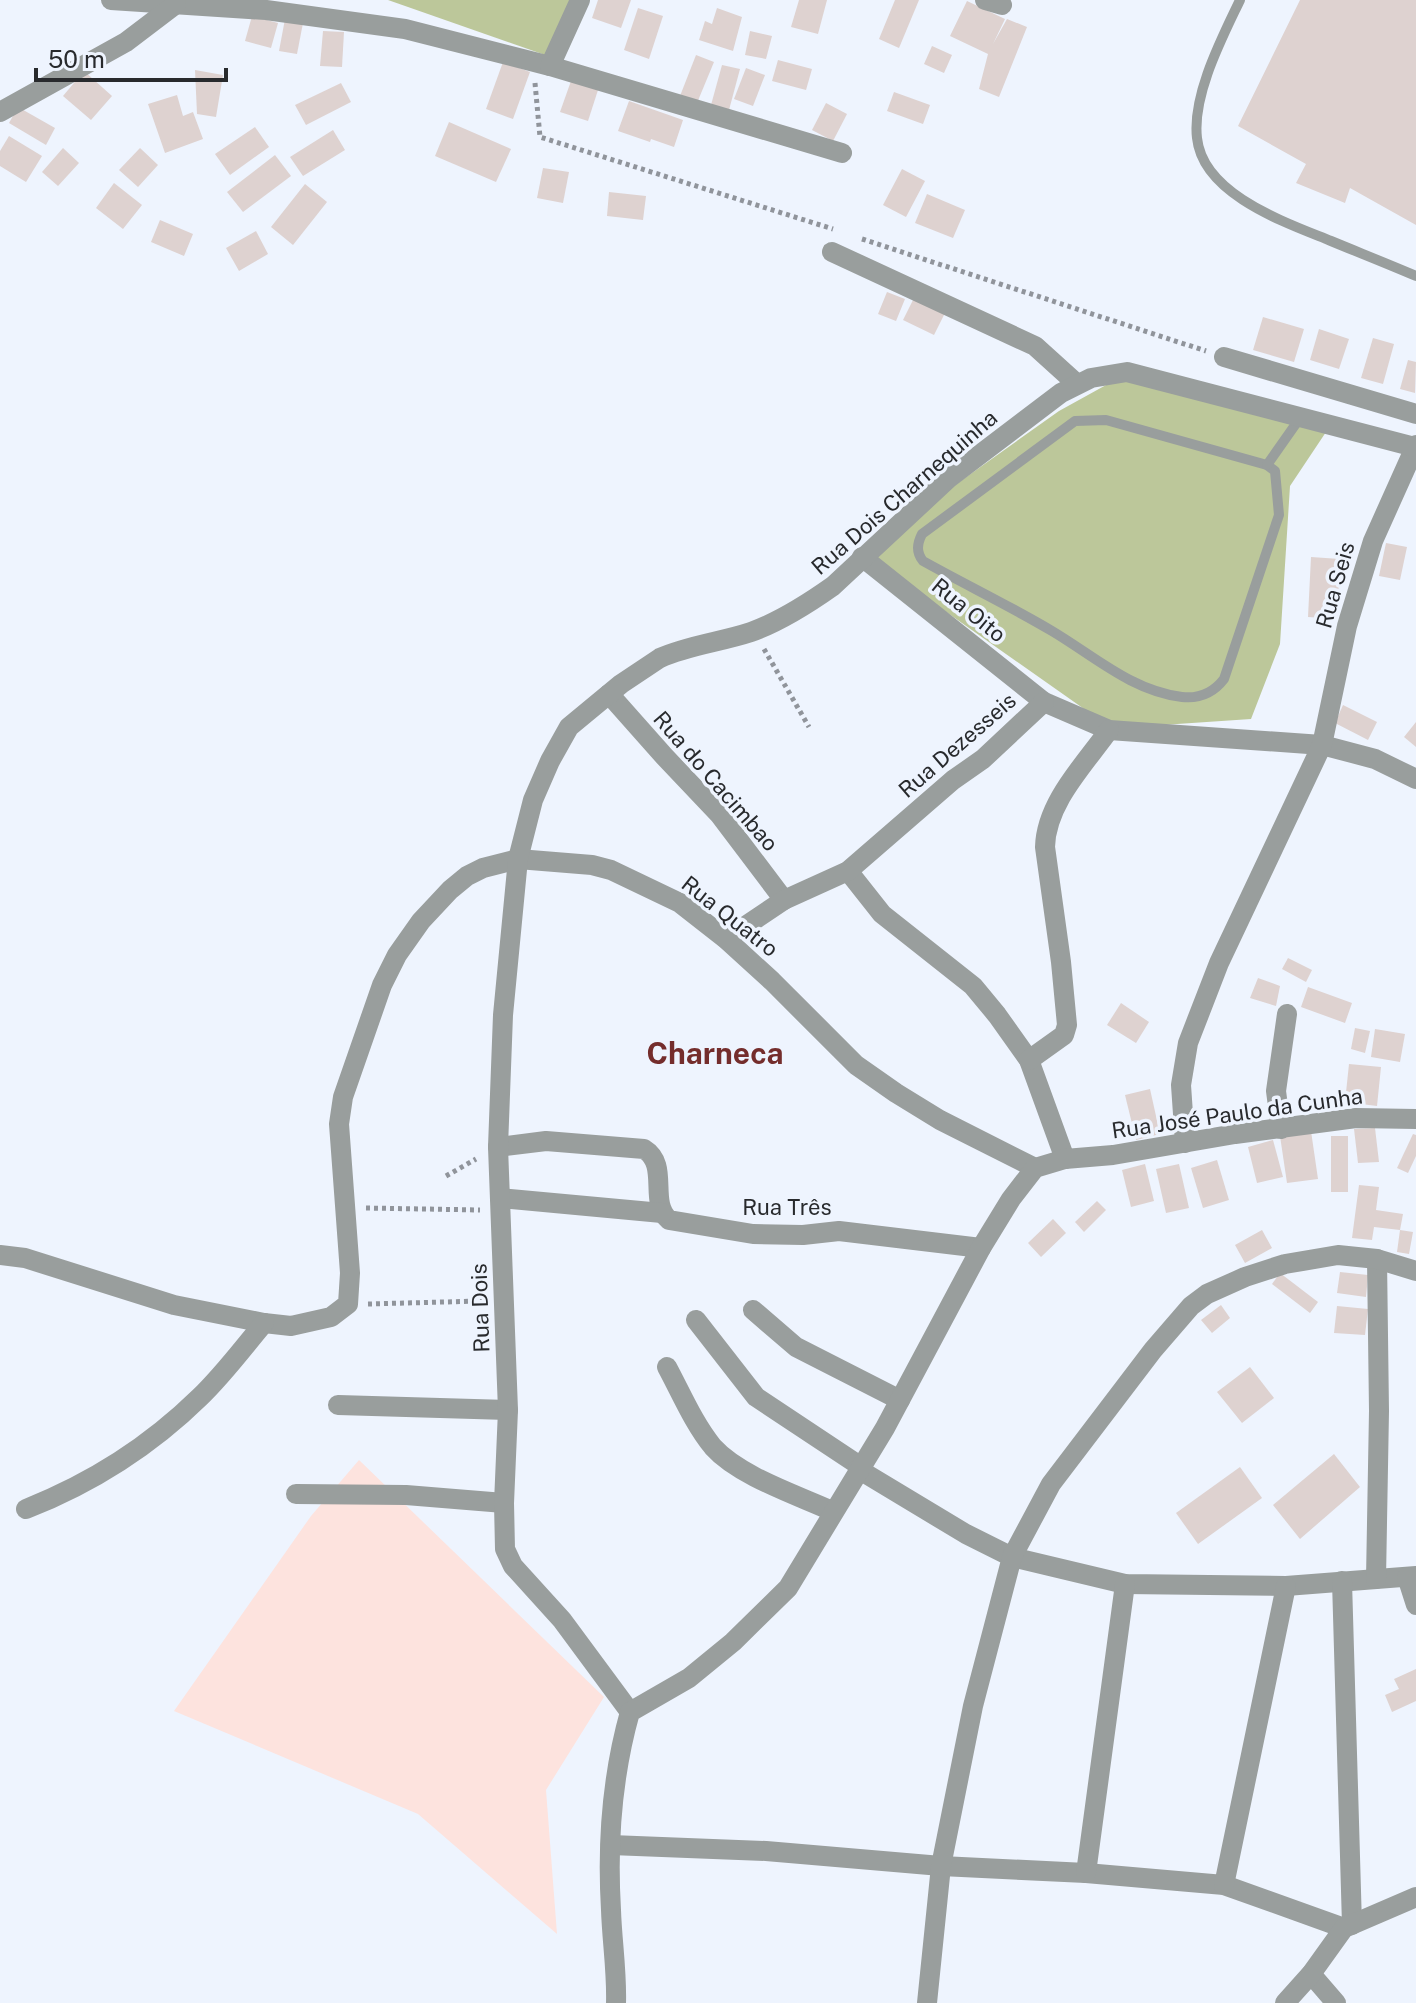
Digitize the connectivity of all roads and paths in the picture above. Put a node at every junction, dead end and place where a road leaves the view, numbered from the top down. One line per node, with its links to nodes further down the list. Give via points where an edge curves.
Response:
1 (111, 0): 4 (street)
2 (580, 0): 5 (street)
3 (1240, 0): 9 (lane, via 1199,103 1201,154 1221,184 1263,213)
4 (176, 4): 5 (street, via 405,29); 6 (street, via 126,42)
5 (550, 66): 7 (street)
6 (0, 112)
7 (842, 153)
8 (832, 252): 11 (street, via 1035,346)
9 (1416, 276)
10 (1224, 357): 12 (street)
11 (1077, 384): 13 (street, Rua Dois Charnequinha, via 1127,372); 16 (street, Rua Dois Charnequinha, via 949,478)
12 (1416, 414)
13 (1300, 418): 14 (street, Rua Dois Charnequinha); 15 (lane)
14 (1416, 446): 22 (street, Rua Seis, via 1373,541 1347,626)
15 (1267, 465): 15 (lane, via 1275,471 1279,515 1224,679 1203,696 1142,687 919,556 922,534 1075,421 1106,420)
16 (862, 557): 17 (street, Rua Dois Charnequinha, via 816,598); 19 (street, Rua Oito)
17 (753, 631): 18 (street, Rua Dois Charnequinha, via 673,652); 20 (path)
18 (609, 694): 24 (street, Rua Dois Charnequinha, via 579,717 560,742 533,800); 26 (street, Rua do Cacimbao, via 719,814)
19 (1044, 702): 21 (street, Rua Dezesseis); 25 (street, Rua Dezesseis)
20 (809, 727)
21 (1109, 730): 22 (street, Rua Dezesseis); 29 (street, via 1057,803 1045,831 1067,1025 1064,1035)
22 (1322, 745): 23 (street, Rua Dezesseis, via 1375,759); 32 (street, Rua Seis, via 1219,963 1188,1043 1181,1085)
23 (1416, 779)
24 (518, 859): 27 (street, Rua Quatro, via 611,870 680,903); 33 (street, Rua Dois, via 503,1015); 38 (street, via 483,868 450,890 421,921 382,985 343,1097 339,1124)
25 (848, 871): 26 (street, Rua Dezesseis); 29 (street, via 882,914 973,986)
26 (784, 900): 27 (street, Rua Dezesseis)
27 (726, 939): 35 (street, Rua Quatro, via 856,1065 940,1120)
28 (1287, 1014): 31 (street, via 1276,1091)
29 (1029, 1060): 34 (street)
30 (1416, 1119): 31 (street, Rua José Paulo da Cunha, via 1356,1118)
31 (1281, 1129): 32 (street, Rua José Paulo da Cunha)
32 (1185, 1143): 34 (street, Rua José Paulo da Cunha)
33 (498, 1147): 36 (path); 37 (street, Rua Dois); 39 (street, via 546,1141 648,1151 656,1162)
34 (1065, 1159): 35 (street, Rua José Paulo da Cunha)
35 (1035, 1168): 40 (street)
36 (446, 1176)
37 (501, 1204): 38 (path); 39 (street, Rua Três); 44 (street, Rua Dois)
38 (345, 1208): 45 (street)
39 (662, 1213): 40 (street, Rua Três, via 669,1220 753,1234 839,1231)
40 (981, 1248): 50 (street)
41 (0, 1255): 48 (street, via 25,1258 174,1305)
42 (1377, 1259): 43 (street); 58 (street, via 1338,1255 1285,1264 1245,1277 1191,1306 1051,1484); 60 (street)
43 (1416, 1271)
44 (503, 1301): 45 (path); 52 (street, Rua Dois)
45 (348, 1304): 48 (street, via 331,1317 291,1326)
46 (753, 1310): 50 (street, via 796,1347)
47 (696, 1320): 53 (street, via 756,1397)
48 (264, 1323): 56 (street, via 201,1396 146,1444 91,1481)
49 (667, 1367): 57 (street, via 714,1447 740,1468)
50 (900, 1400): 53 (street)
51 (338, 1405): 52 (street)
52 (508, 1410): 55 (street, Rua Dois)
53 (859, 1468): 57 (street); 58 (street)
54 (296, 1494): 55 (street)
55 (504, 1503): 65 (street, Rua Dois, via 508,1559 562,1620)
56 (26, 1509)
57 (832, 1511): 65 (street, via 788,1588 766,1612 689,1678)
58 (1012, 1557): 62 (street); 67 (street, via 973,1706)
59 (1411, 1576): 60 (street); 64 (street)
60 (1376, 1579): 61 (street)
61 (1342, 1581): 63 (street); 71 (street)
62 (1125, 1584): 63 (street); 68 (street)
63 (1286, 1586): 69 (street)
64 (1416, 1605)
65 (630, 1712): 66 (street, via 618,1755)
66 (611, 1845): 67 (street); 73 (street)
67 (941, 1866): 68 (street); 74 (street)
68 (1086, 1873): 69 (street)
69 (1224, 1885): 71 (street)
70 (1416, 1897): 71 (street)
71 (1348, 1926): 72 (street)
72 (1311, 1974): 75 (street); 76 (street)
73 (616, 2003)
74 (927, 2003)
75 (1285, 2003)
76 (1336, 2003)

